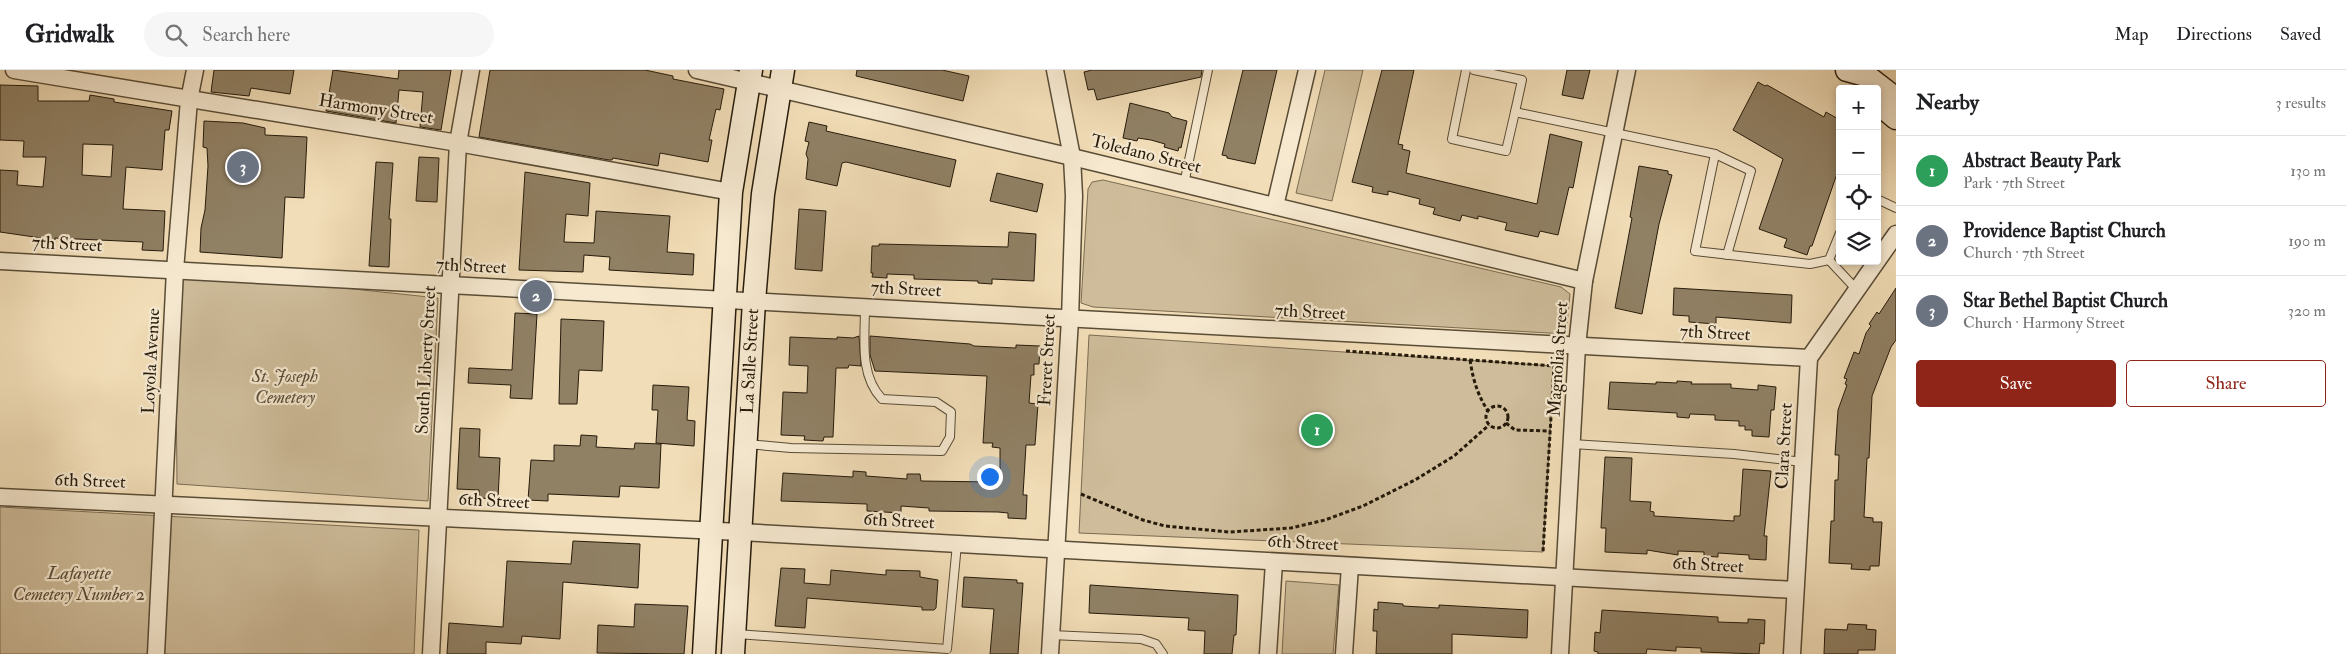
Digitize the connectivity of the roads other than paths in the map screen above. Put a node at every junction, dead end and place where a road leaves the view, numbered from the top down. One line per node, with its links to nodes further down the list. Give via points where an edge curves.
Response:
1 (14, 70): 17 (street, Harmony Street)
2 (195, 70): 17 (street, Loyola Avenue)
3 (471, 70): 22 (street, South Liberty Street)
4 (697, 70): 13 (street, Toledano Street)
5 (1055, 70): 24 (street, Freret Street)
6 (1208, 70): 25 (lane)
7 (1307, 70): 28 (street)
8 (1466, 70): 19 (lane, via 1452,139 1506,151)
9 (1474, 70): 19 (lane, via 1522,80)
10 (1627, 70): 21 (street, Magnolia Street)
11 (1832, 70): 15 (street)
12 (1847, 70): 16 (street, via 1865,75)
13 (750, 76): 14 (street, Toledano Street); 26 (street, La Salle Street)
14 (781, 80): 24 (street, Toledano Street); 40 (street, La Salle Street, via 763,194)
15 (1854, 85)
16 (1896, 99)
17 (189, 100): 22 (street, Harmony Street); 35 (street, Loyola Avenue)
18 (1881, 105): 20 (street)
19 (1515, 112): 21 (lane)
20 (1896, 118)
21 (1614, 134): 23 (lane); 36 (street, Magnolia Street)
22 (458, 143): 26 (street, Harmony Street); 37 (street, South Liberty Street)
23 (1715, 154): 32 (lane, via 1751,171); 32 (lane, via 1695,251)
24 (1072, 157): 25 (street, Toledano Street); 42 (street, Freret Street)
25 (1184, 184): 28 (street, Toledano Street)
26 (731, 192): 39 (street, La Salle Street)
27 (1881, 201): 29 (lane)
28 (1275, 206): 36 (street, Toledano Street)
29 (1896, 208)
30 (1896, 234): 38 (street)
31 (1836, 242): 33 (lane)
32 (1726, 255): 33 (lane, via 1810,264)
33 (1829, 260): 38 (lane)
34 (0, 261): 35 (street, 7th Street)
35 (176, 270): 37 (street, 7th Street); 49 (street, Loyola Avenue)
36 (1584, 281): 43 (street, Magnolia Street)
37 (450, 285): 39 (street, 7th Street); 50 (street, South Liberty Street)
38 (1857, 290): 44 (street)
39 (726, 299): 40 (street, 7th Street); 51 (street, La Salle Street)
40 (754, 301): 41 (street, 7th Street); 45 (street, La Salle Street)
41 (865, 307): 42 (street, 7th Street); 45 (lane, via 866,369 873,389 882,399 936,402 951,412 950,437 942,451)
42 (1070, 319): 43 (street, 7th Street); 54 (street, Freret Street)
43 (1578, 346): 44 (street, 7th Street); 46 (street, Magnolia Street)
44 (1809, 358): 47 (street, Clara Street)
45 (745, 444): 52 (street, La Salle Street)
46 (1572, 444): 47 (lane, via 1734,454); 57 (street, Magnolia Street)
47 (1803, 462): 58 (street, Clara Street)
48 (0, 497): 49 (street, 6th Street)
49 (163, 504): 50 (street, 6th Street); 61 (street, Loyola Avenue)
50 (438, 519): 51 (street, 6th Street); 62 (street, South Liberty Street)
51 (711, 532): 52 (street, 6th Street); 63 (street, La Salle Street)
52 (740, 532): 53 (street, 6th Street); 60 (street, La Salle Street)
53 (957, 544): 54 (street, 6th Street); 60 (lane, via 947,649)
54 (1056, 550): 55 (street, 6th Street); 59 (street, Freret Street)
55 (1274, 562): 56 (street, 6th Street); 66 (street)
56 (1350, 566): 57 (street, 6th Street); 67 (street)
57 (1564, 578): 58 (street, 6th Street); 68 (street, Magnolia Street)
58 (1796, 590): 69 (street, Clara Street)
59 (1051, 635): 64 (street, Freret Street); 65 (lane, via 1141,639 1156,644)
60 (734, 644)
61 (156, 654)
62 (431, 654)
63 (704, 654)
64 (1050, 654)
65 (1163, 654)
66 (1268, 654)
67 (1344, 654)
68 (1560, 654)
69 (1792, 654)

